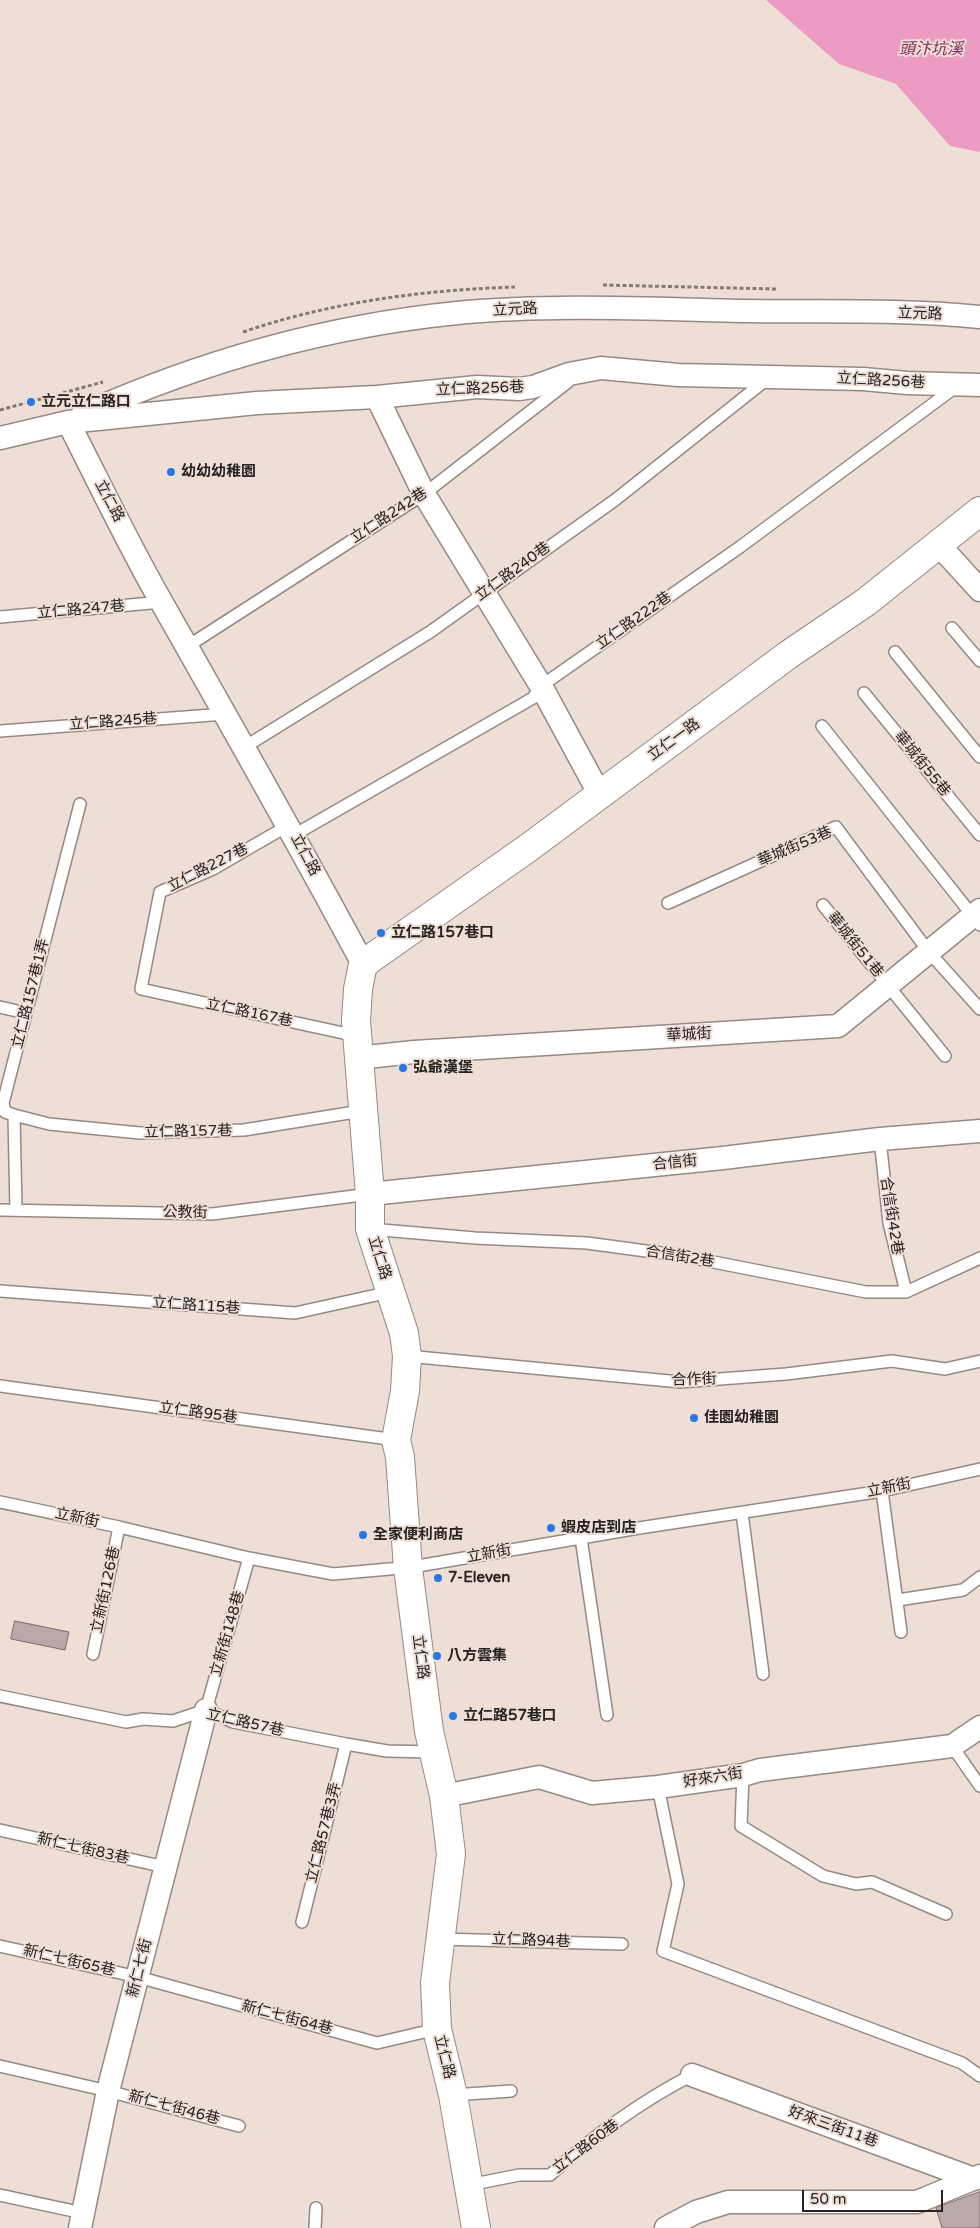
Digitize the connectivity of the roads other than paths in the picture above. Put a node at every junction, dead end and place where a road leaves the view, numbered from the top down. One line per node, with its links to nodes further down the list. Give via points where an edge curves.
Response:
1 (980, 317): 6 (street, 立元路, via 684,309 524,309 456,313 351,329 266,349 160,382)
2 (581, 372): 3 (street, 立仁路256巷, via 601,368 678,375); 5 (street, 立仁路256巷, via 519,389 477,387); 8 (lane, 立仁路242巷)
3 (770, 376): 4 (street, 立仁路256巷); 12 (lane, 立仁路240巷, via 615,500)
4 (970, 384): 19 (lane, 立仁路222巷)
5 (377, 397): 6 (street, 立仁路256巷, via 257,403); 8 (street)
6 (68, 422): 7 (street); 13 (street, 立仁路)
7 (0, 438)
8 (424, 494): 12 (street); 16 (lane, 立仁路242巷)
9 (980, 511): 10 (street, 立仁一路)
10 (938, 544): 11 (street); 26 (street, 立仁一路, via 866,602 788,655)
11 (980, 590)
12 (485, 593): 19 (street); 24 (lane, 立仁路240巷, via 430,632)
13 (162, 602): 14 (lane, 立仁路247巷); 16 (street, 立仁路)
14 (0, 617)
15 (952, 628): 18 (lane)
16 (188, 646): 21 (street, 立仁路)
17 (895, 652): 25 (lane)
18 (980, 662)
19 (541, 686): 26 (street); 28 (lane, 立仁路222巷, via 534,698 515,710)
20 (864, 693): 29 (lane, 華城街55巷)
21 (225, 714): 23 (lane, 立仁路245巷); 24 (street, 立仁路)
22 (822, 726): 32 (lane)
23 (0, 731)
24 (243, 748): 28 (street, 立仁路)
25 (980, 757)
26 (600, 794): 34 (street, 立仁一路)
27 (80, 804): 39 (lane, 立仁路157巷1弄)
28 (291, 830): 34 (street, 立仁路); 36 (lane, 立仁路227巷, via 160,892)
29 (980, 835)
30 (668, 903): 33 (lane, 華城街53巷, via 836,827)
31 (823, 905): 35 (lane, 華城街51巷)
32 (978, 917): 33 (street, 華城街)
33 (929, 952): 35 (street, 華城街); 38 (lane)
34 (363, 964): 40 (street, 立仁路, via 358,989)
35 (888, 985): 40 (street, 華城街, via 838,1026 414,1052); 41 (lane, 華城街51巷)
36 (141, 988): 40 (lane, 立仁路167巷)
37 (0, 1007): 39 (lane)
38 (980, 1010)
39 (26, 1013): 43 (lane, 立仁路157巷1弄, via 3,1103 5,1112)
40 (357, 1047): 42 (street, 立仁路)
41 (945, 1056)
42 (361, 1112): 43 (lane, 立仁路157巷, via 244,1130 140,1133 49,1124); 46 (street, 立仁路)
43 (14, 1115): 48 (lane, 立仁路157巷1弄)
44 (980, 1131): 45 (street, 合信街)
45 (880, 1138): 46 (street, 合信街, via 722,1158); 53 (lane, 合信街42巷, via 889,1223)
46 (370, 1194): 48 (lane, 公教街, via 212,1214); 49 (street, 立仁路)
47 (0, 1210): 48 (lane, 公教街)
48 (16, 1210)
49 (370, 1229): 52 (street, 立仁路); 53 (lane, 合信街2巷, via 587,1243 684,1256 866,1292)
50 (980, 1258): 53 (lane, 合信街2巷)
51 (0, 1291): 52 (lane, 立仁路115巷, via 295,1314)
52 (390, 1292): 54 (street, 立仁路, via 404,1333)
53 (906, 1292)
54 (407, 1356): 55 (lane, 合作街, via 680,1382 892,1361 945,1369); 57 (street, 立仁路)
55 (980, 1361)
56 (0, 1386): 57 (lane, 立仁路95巷)
57 (396, 1440): 65 (street, 立仁路)
58 (980, 1469): 59 (lane, 立新街)
59 (882, 1491): 61 (lane, 立新街); 67 (lane)
60 (0, 1502): 62 (lane, 立新街)
61 (742, 1513): 63 (lane, 立新街); 70 (lane)
62 (119, 1527): 64 (lane, 立新街); 69 (lane, 立新街126巷)
63 (581, 1538): 65 (lane, 立新街); 73 (lane)
64 (250, 1558): 65 (lane, 立新街, via 333,1574); 72 (lane, 立新街148巷)
65 (408, 1568): 77 (street, 立仁路)
66 (980, 1577): 67 (lane, via 963,1590)
67 (898, 1600): 68 (lane)
68 (901, 1632)
69 (93, 1654)
70 (763, 1674)
71 (0, 1696): 72 (lane, 立仁路57巷, via 126,1722 143,1719 173,1721)
72 (206, 1710): 75 (lane, 立仁路57巷, via 233,1722); 83 (street, 新仁七街)
73 (607, 1715)
74 (980, 1727): 76 (street, 好來六街)
75 (346, 1744): 77 (lane, 立仁路57巷, via 387,1751); 85 (lane, 立仁路57巷3弄)
76 (952, 1746): 78 (street, 好來六街, via 760,1770); 79 (lane)
77 (434, 1752): 81 (street, 立仁路)
78 (743, 1775): 80 (street, 好來六街); 84 (lane, via 740,1826 823,1876 856,1884 879,1884)
79 (980, 1786)
80 (658, 1787): 81 (street, 好來六街, via 592,1793 539,1777); 93 (lane, via 678,1884 663,1951 962,2063)
81 (444, 1796): 86 (street, 立仁路, via 451,1854)
82 (0, 1830): 83 (lane, 新仁七街83巷)
83 (165, 1868): 89 (street, 新仁七街)
84 (946, 1914)
85 (302, 1922)
86 (440, 1939): 87 (lane, 立仁路94巷); 90 (street, 立仁路, via 435,1983)
87 (622, 1944)
88 (0, 1946): 89 (lane, 新仁七街65巷)
89 (138, 1977): 90 (lane, 新仁七街64巷, via 377,2043); 94 (street, 新仁七街)
90 (437, 2029): 96 (street, 立仁路)
91 (0, 2066): 94 (lane, 新仁七街46巷)
92 (692, 2075): 98 (street, 好來三街11巷); 99 (lane, 立仁路60巷, via 658,2094 571,2156 550,2175 519,2174)
93 (980, 2076)
94 (108, 2091): 97 (lane, 新仁七街46巷); 102 (street, 新仁七街)
95 (511, 2091): 96 (lane)
96 (453, 2095): 99 (street, 立仁路)
97 (239, 2126)
98 (977, 2177): 103 (street, 好來三街11巷, via 917,2202 728,2202 696,2212)
99 (467, 2186): 105 (street, 立仁路)
100 (0, 2194): 102 (lane)
101 (316, 2208): 104 (lane)
102 (82, 2220)
103 (667, 2227)
104 (315, 2228)
105 (476, 2228)

